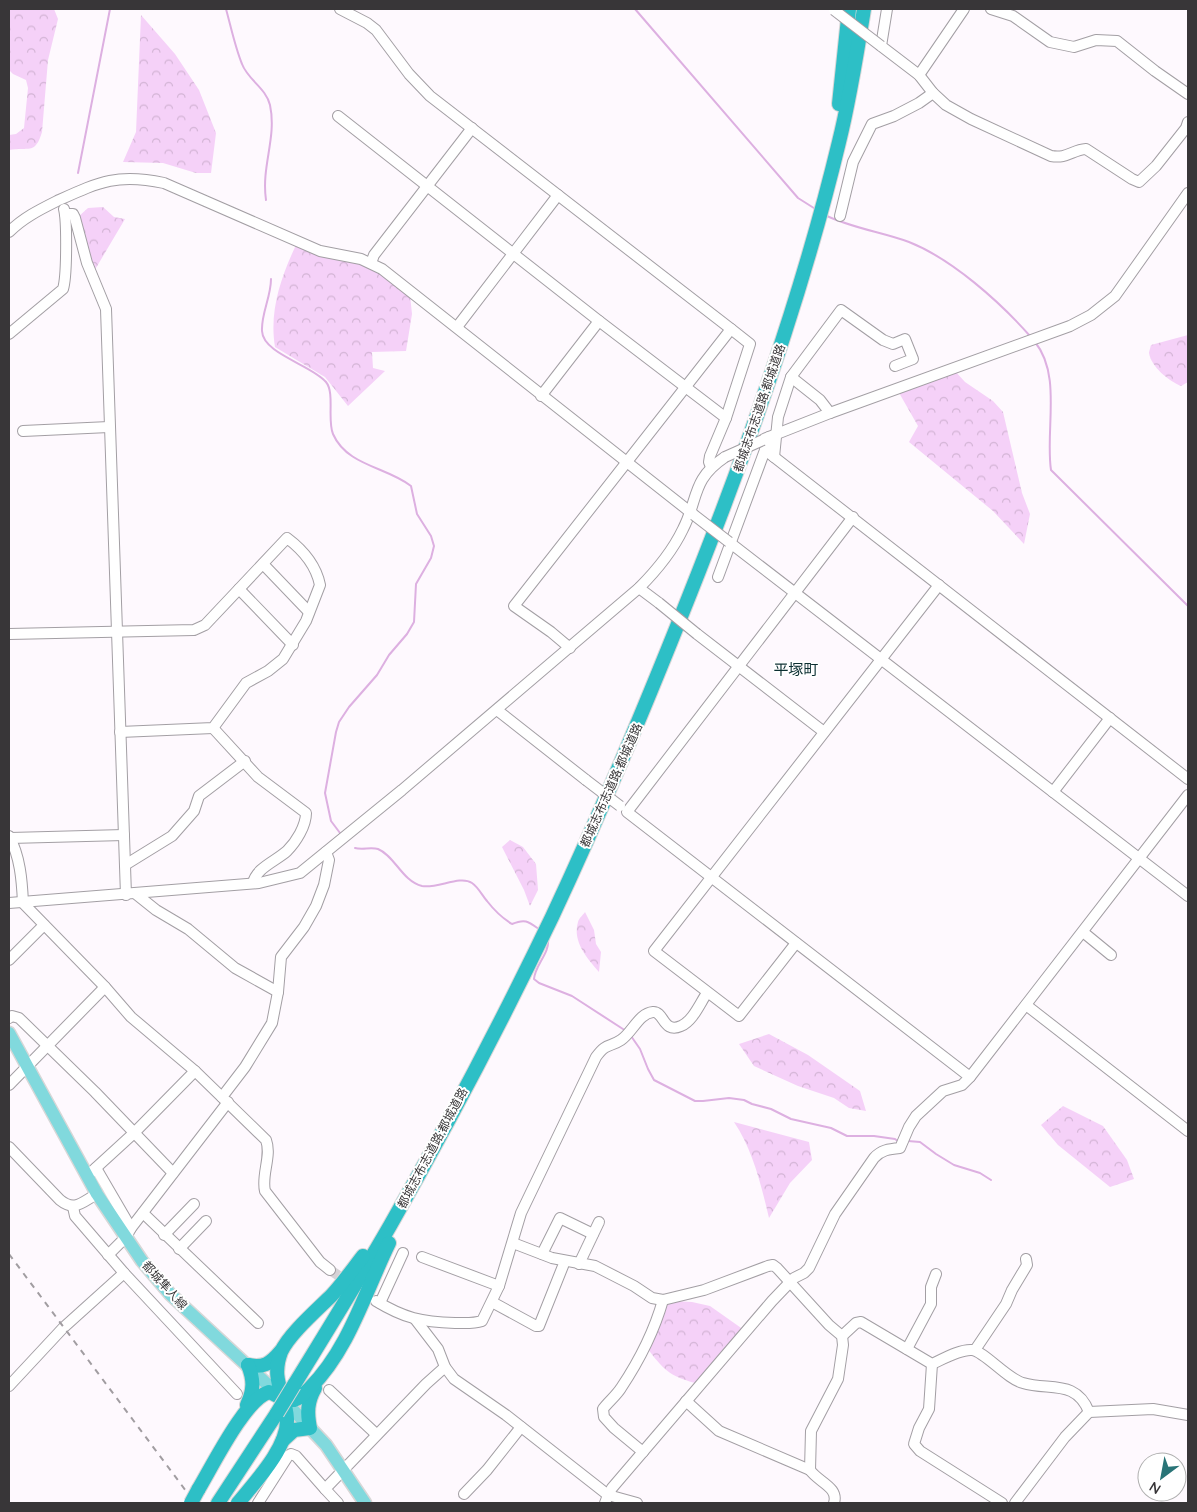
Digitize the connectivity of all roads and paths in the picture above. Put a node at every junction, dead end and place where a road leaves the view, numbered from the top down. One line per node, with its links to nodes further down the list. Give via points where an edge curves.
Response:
1 (340, 9): 15 (street, via 376,30 426,92)
2 (834, 9): 9 (street, bridge)
3 (849, 9): 18 (highway, via 838,120)
4 (864, 9): 16 (highway, 都城志布志道路;都城道路)
5 (873, 9): 16 (highway, via 849,113)
6 (887, 9): 9 (street)
7 (964, 9): 10 (street)
8 (991, 9): 12 (street, via 1013,16 1050,42 1074,47 1096,40 1117,41)
9 (881, 46): 10 (street)
10 (919, 75): 11 (street)
11 (933, 93): 14 (street, via 946,105 971,119 1045,153 1065,157 1086,149 1139,182); 23 (street, via 894,116 872,124 853,162)
12 (1188, 94)
13 (338, 116): 17 (street)
14 (1187, 127)
15 (472, 128): 17 (street); 20 (street)
16 (839, 142): 18 (highway, 都城志布志道路;都城道路)
17 (427, 186): 25 (street); 26 (street)
18 (826, 192): 98 (highway, 都城志布志道路;都城道路, via 792,312 753,428 629,745 552,916)
19 (1188, 194): 35 (street, via 1116,296 1091,316)
20 (558, 195): 25 (street); 29 (street)
21 (61, 199): 22 (street); 24 (street, via 24,218); 26 (street, via 91,185 113,180 148,179 320,251)
22 (65, 214): 30 (street, via 63,289); 37 (street, via 73,214 76,218 87,263 106,309)
23 (840, 216)
24 (9, 232)
25 (514, 254): 27 (street); 28 (street)
26 (371, 263): 28 (street)
27 (598, 321): 33 (street); 34 (street)
28 (457, 327): 34 (street)
29 (731, 329): 33 (street); 36 (street, via 750,344)
30 (9, 334)
31 (894, 366): 32 (street, via 913,358 905,339 893,344 883,340 841,310)
32 (791, 377): 35 (street, via 820,400); 39 (street)
33 (685, 388): 36 (street); 40 (street)
34 (541, 396): 40 (street)
35 (830, 413): 39 (street)
36 (726, 418): 41 (street, via 710,456)
37 (109, 427): 38 (street); 52 (street)
38 (23, 431)
39 (769, 444): 41 (street, bridge, via 725,457); 43 (street); 44 (street)
40 (627, 462): 42 (street); 55 (street, via 514,606)
41 (711, 467): 42 (street, via 700,482)
42 (692, 514): 44 (street, bridge); 48 (street, via 667,556)
43 (853, 517): 47 (street); 50 (street)
44 (729, 542): 46 (street); 50 (street)
45 (263, 564): 49 (street); 51 (street); 51 (street, via 286,538 300,548 320,585)
46 (718, 577)
47 (939, 585): 56 (street); 59 (street)
48 (639, 588): 55 (street); 57 (street, bridge)
49 (239, 589): 52 (street, via 205,625 194,630); 54 (street)
50 (796, 593): 56 (street); 57 (street)
51 (308, 612): 54 (street)
52 (116, 631): 53 (street); 61 (street)
53 (9, 634)
54 (293, 644): 60 (street, via 280,663 246,683)
55 (570, 648): 58 (street)
56 (882, 659): 62 (street); 65 (street)
57 (739, 665): 62 (street); 67 (street)
58 (497, 710): 67 (street, bridge); 70 (street)
59 (1110, 718): 64 (street); 65 (street)
60 (213, 728): 61 (street); 63 (street)
61 (120, 732): 68 (street)
62 (824, 732): 73 (street)
63 (245, 761): 72 (street, via 199,796 194,811 172,836); 74 (street, via 258,777 306,813 302,830 289,848 261,871)
64 (1188, 779)
65 (1053, 792): 71 (street)
66 (1188, 795): 71 (street)
67 (624, 809): 73 (street)
68 (124, 834): 69 (street); 72 (street)
69 (10, 837): 78 (street, via 16,852)
70 (326, 852): 74 (street, via 300,873); 85 (street, via 329,860 324,885 304,927 281,957)
71 (1140, 859): 76 (street); 80 (street)
72 (125, 865): 75 (street)
73 (711, 878): 81 (street); 86 (street, via 654,951)
74 (253, 884): 75 (street)
75 (131, 894): 78 (street); 85 (street, via 188,929 235,968)
76 (1188, 896)
77 (9, 903): 78 (street)
78 (23, 903): 79 (street)
79 (44, 925): 83 (street); 84 (street)
80 (1083, 932): 82 (street); 87 (street)
81 (796, 943): 86 (street, via 739,1016); 93 (street)
82 (1111, 955)
83 (9, 960)
84 (105, 987): 90 (street); 92 (street, via 132,1017)
85 (278, 992): 95 (street, via 272,1023)
86 (707, 993): 112 (street, via 682,1026 669,1027 659,1013 651,1012 622,1040 602,1049 521,1213)
87 (1026, 1005): 93 (street); 96 (street)
88 (9, 1018): 90 (street, via 19,1018)
89 (9, 1032): 91 (main road, 都城隼人線)
90 (47, 1046): 91 (street); 97 (street)
91 (27, 1068): 94 (street); 100 (main road, 都城隼人線)
92 (195, 1072): 95 (street); 97 (street)
93 (970, 1077): 124 (street, via 962,1085 942,1091 916,1116 900,1148 878,1153 835,1214 809,1268)
94 (9, 1085)
95 (225, 1100): 101 (street); 121 (street, via 266,1140 265,1192 320,1262)
96 (1188, 1131)
97 (134, 1133): 100 (street); 101 (street)
98 (439, 1136): 102 (highway, 都城志布志道路;都城道路); 137 (highway, via 356,1317)
99 (9, 1146): 105 (street, via 60,1200)
100 (92, 1172): 103 (main road, 都城隼人線); 109 (street)
101 (173, 1173): 106 (street)
102 (410, 1188): 132 (highway, via 397,1200 348,1276); 157 (highway, 都城志布志道路;都城道路, bridge, via 277,1414)
103 (97, 1194): 105 (street); 109 (main road, 都城隼人線)
104 (194, 1204): 110 (street)
105 (73, 1207): 116 (street, via 74,1216)
106 (143, 1214): 109 (street); 110 (street)
107 (206, 1220): 113 (street)
108 (599, 1222): 111 (street)
109 (128, 1232): 116 (street); 135 (main road, 都城隼人線, via 142,1260 170,1294)
110 (164, 1234): 113 (street)
111 (593, 1234): 115 (street, via 560,1218); 120 (street)
112 (513, 1243): 115 (street); 125 (street)
113 (179, 1249): 129 (street)
114 (403, 1253): 128 (street, via 378,1302)
115 (542, 1254): 119 (street)
116 (108, 1255): 122 (street)
117 (422, 1257): 125 (street)
118 (1026, 1259): 133 (street, via 1027,1265 1006,1304)
119 (565, 1261): 120 (street); 127 (street, via 539,1326)
120 (578, 1264): 126 (street, via 595,1266 652,1298)
121 (330, 1270)
122 (124, 1273): 138 (street); 140 (street)
123 (936, 1274): 131 (street, via 931,1287 931,1304)
124 (790, 1282): 126 (street, via 773,1265 704,1290); 130 (street); 142 (street)
125 (500, 1286): 127 (street)
126 (663, 1300): 150 (street, via 646,1345 620,1389 603,1409 609,1423)
127 (492, 1302): 128 (street, via 482,1321 476,1323)
128 (415, 1320): 136 (street, via 438,1349)
129 (258, 1323)
130 (842, 1336): 131 (street, via 856,1323 862,1322); 152 (street, via 838,1379 811,1431)
131 (907, 1348): 134 (street)
132 (283, 1349): 135 (highway, via 266,1366); 141 (highway, via 276,1371)
133 (975, 1350): 134 (street); 143 (street, via 1023,1383 1066,1388 1086,1404)
134 (932, 1364): 164 (street, via 929,1410 914,1444)
135 (248, 1365): 141 (main road, 都城隼人線); 144 (highway, via 253,1386)
136 (445, 1367): 146 (street, via 454,1379); 148 (street)
137 (321, 1378): 141 (highway, via 301,1397); 147 (highway, via 308,1402)
138 (11, 1380)
139 (329, 1390): 148 (street)
140 (237, 1394)
141 (282, 1398): 144 (highway, via 269,1392 262,1394); 147 (main road, 都城隼人線); 149 (highway, via 287,1417)
142 (686, 1401): 150 (street); 152 (street, via 719,1430)
143 (1089, 1412): 145 (street, via 1153,1409); 165 (street, via 1065,1437)
144 (244, 1413): 156 (highway, bridge)
145 (1188, 1414)
146 (521, 1427): 154 (street); 155 (street)
147 (310, 1428): 149 (highway, via 294,1430); 151 (main road, 都城隼人線)
148 (376, 1434): 151 (street)
149 (283, 1440): 158 (highway)
150 (643, 1452): 155 (street)
151 (342, 1469): 153 (street); 161 (main road, 都城隼人線)
152 (810, 1470): 163 (street, via 834,1491)
153 (324, 1489): 159 (street, via 291,1454); 160 (street)
154 (464, 1494)
155 (606, 1501): 162 (street)
156 (191, 1503)
157 (218, 1503)
158 (238, 1503)
159 (258, 1503)
160 (338, 1503)
161 (365, 1503)
162 (637, 1503)
163 (834, 1503)
164 (1002, 1503)
165 (1015, 1503)

